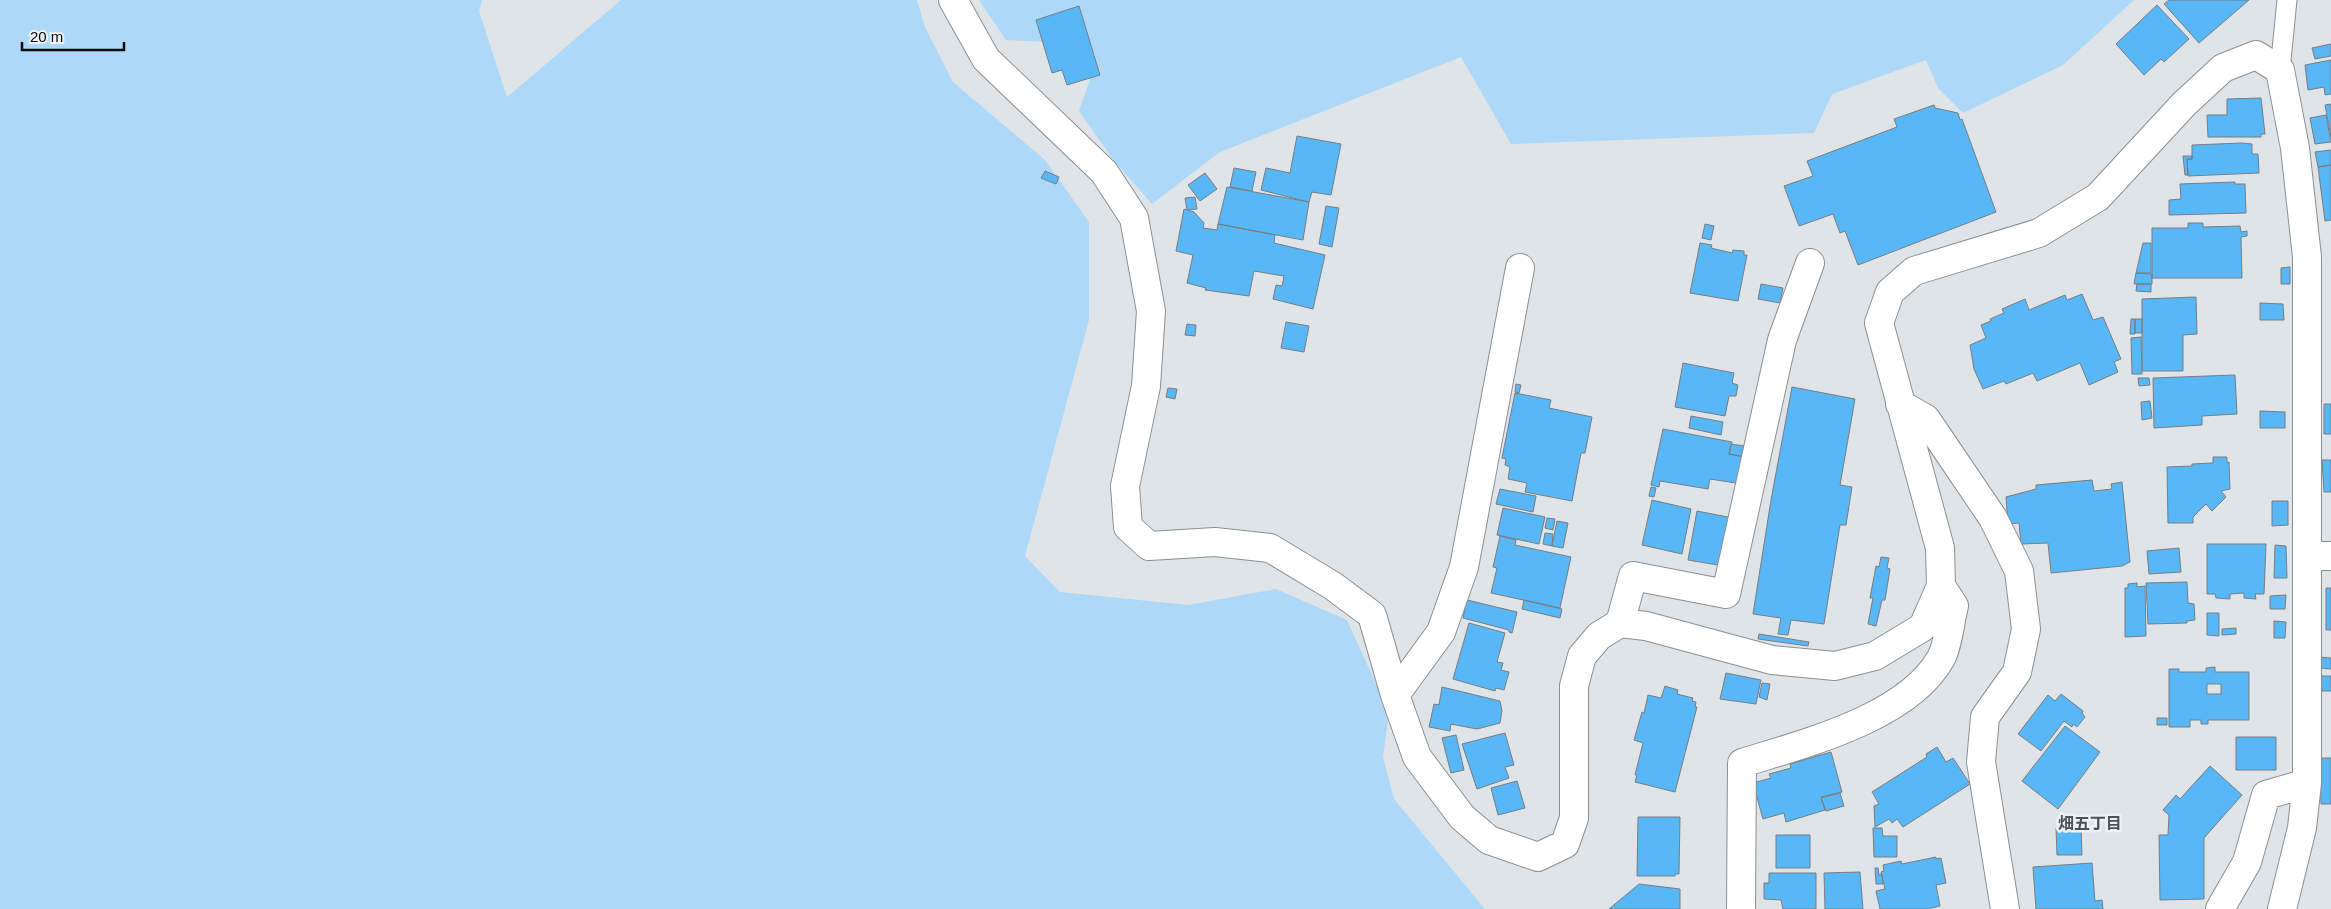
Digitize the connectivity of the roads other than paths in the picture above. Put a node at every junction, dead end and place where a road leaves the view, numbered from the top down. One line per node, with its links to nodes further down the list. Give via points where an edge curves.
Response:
1 (952, 0): 10 (street, via 986,59 1104,172 1134,218 1151,311 1146,386 1125,486 1128,527 1149,546 1215,542 1270,548 1333,586 1372,615)
2 (2287, 0): 3 (lane)
3 (2280, 70): 6 (street, via 2256,55 2223,68 2184,104 2098,197 2040,233 1914,271 1890,292 1879,323); 7 (street, via 2295,148 2307,257)
4 (1810, 263): 9 (street, via 1782,340 1726,594 1633,576)
5 (1520, 268): 10 (street, via 1464,568 1441,632)
6 (1900, 404): 8 (street, via 1940,548); 13 (street, via 1926,419 1993,518 2019,571 2026,629 2017,672 1985,717 1981,762)
7 (2319, 556): 11 (street)
8 (1941, 586): 9 (street, via 1923,627 1875,656 1836,666 1772,660 1646,626); 12 (street, via 1954,606 1942,657 1926,680 1897,702 1853,725 1742,763)
9 (1620, 623): 10 (street, via 1599,636 1582,656 1574,686 1574,818 1565,844 1538,857 1489,840 1462,817 1417,757)
10 (1395, 695)
11 (2306, 783): 14 (street, via 2266,795 2247,862); 15 (street, via 2302,828)
12 (1741, 909)
13 (2005, 909)
14 (2220, 909)
15 (2282, 909)

